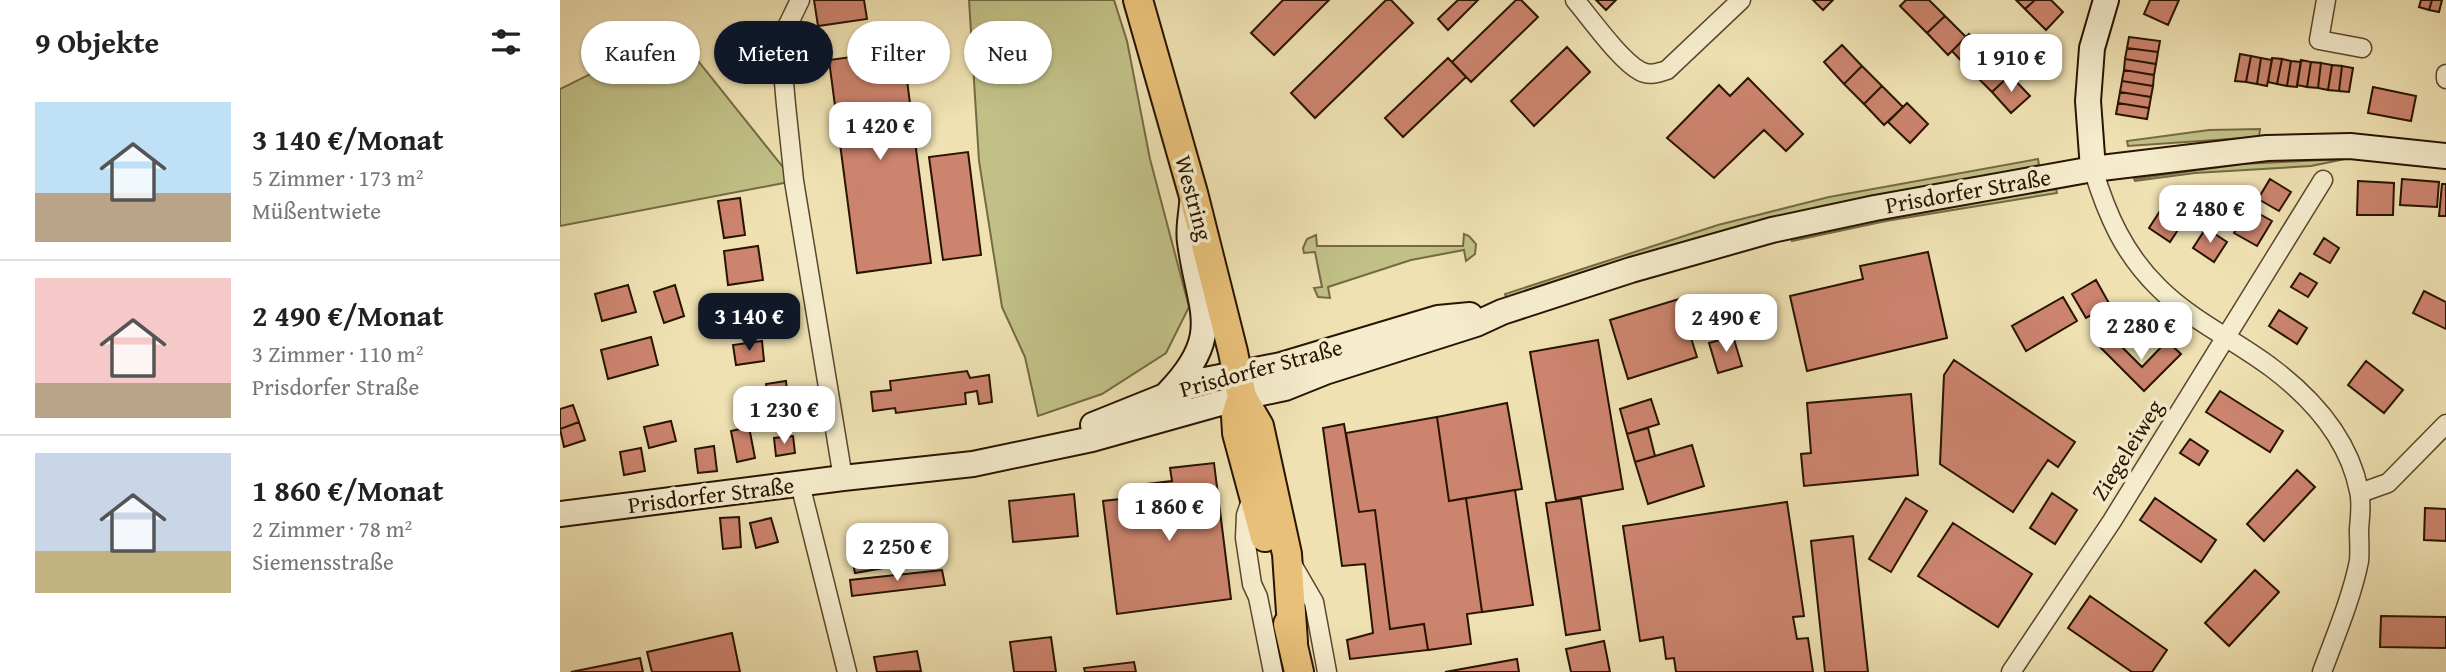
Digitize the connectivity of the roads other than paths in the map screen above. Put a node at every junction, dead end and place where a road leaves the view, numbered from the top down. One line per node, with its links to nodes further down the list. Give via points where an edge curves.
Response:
1 (800, 0): 17 (street, via 785,31 782,60 794,181)
2 (1138, 0): 11 (main road, Westring)
3 (1574, 0): 4 (street, via 1627,60 1641,72 1654,74 1667,70)
4 (1741, 0)
5 (2106, 0): 9 (main road, via 2092,48 2088,101)
6 (2326, 0): 7 (street, via 2319,40)
7 (2362, 48)
8 (2446, 156): 9 (main road, Prisdorfer Straße, via 2350,146 2267,148)
9 (2093, 169): 12 (street, via 2119,238 2137,264 2160,290); 13 (main road, Prisdorfer Straße, via 1772,230 1502,312 1438,318 1281,365)
10 (2323, 180): 12 (street, Ziegeleiweg)
11 (1193, 193): 13 (main road, Westring); 14 (main road, via 1189,240 1205,324 1189,368)
12 (2226, 338): 19 (street, via 2273,368 2319,408 2336,433); 28 (street, Ziegeleiweg)
13 (1240, 385): 14 (main road, Prisdorfer Straße, via 1205,380); 16 (main road, Prisdorfer Straße, via 1092,439); 20 (main road, Westring, via 1237,433); 22 (main road, Westring, via 1259,426)
14 (1167, 394): 16 (main road, Prisdorfer Straße)
15 (2446, 424): 19 (street, via 2388,483)
16 (1028, 453): 17 (main road, Prisdorfer Straße, via 973,464)
17 (843, 478): 18 (main road, Prisdorfer Straße)
18 (800, 484): 21 (main road, Prisdorfer Straße); 24 (street)
19 (2360, 493): 29 (street, via 2359,560)
20 (1254, 495): 23 (main road, Westring); 25 (street, via 1246,515 1245,538)
21 (560, 514)
22 (1287, 554): 23 (main road, Westring); 27 (street, via 1314,602)
23 (1293, 642): 26 (main road, Westring)
24 (847, 672)
25 (1273, 672)
26 (1298, 672)
27 (1327, 672)
28 (2011, 672)
29 (2322, 672)

